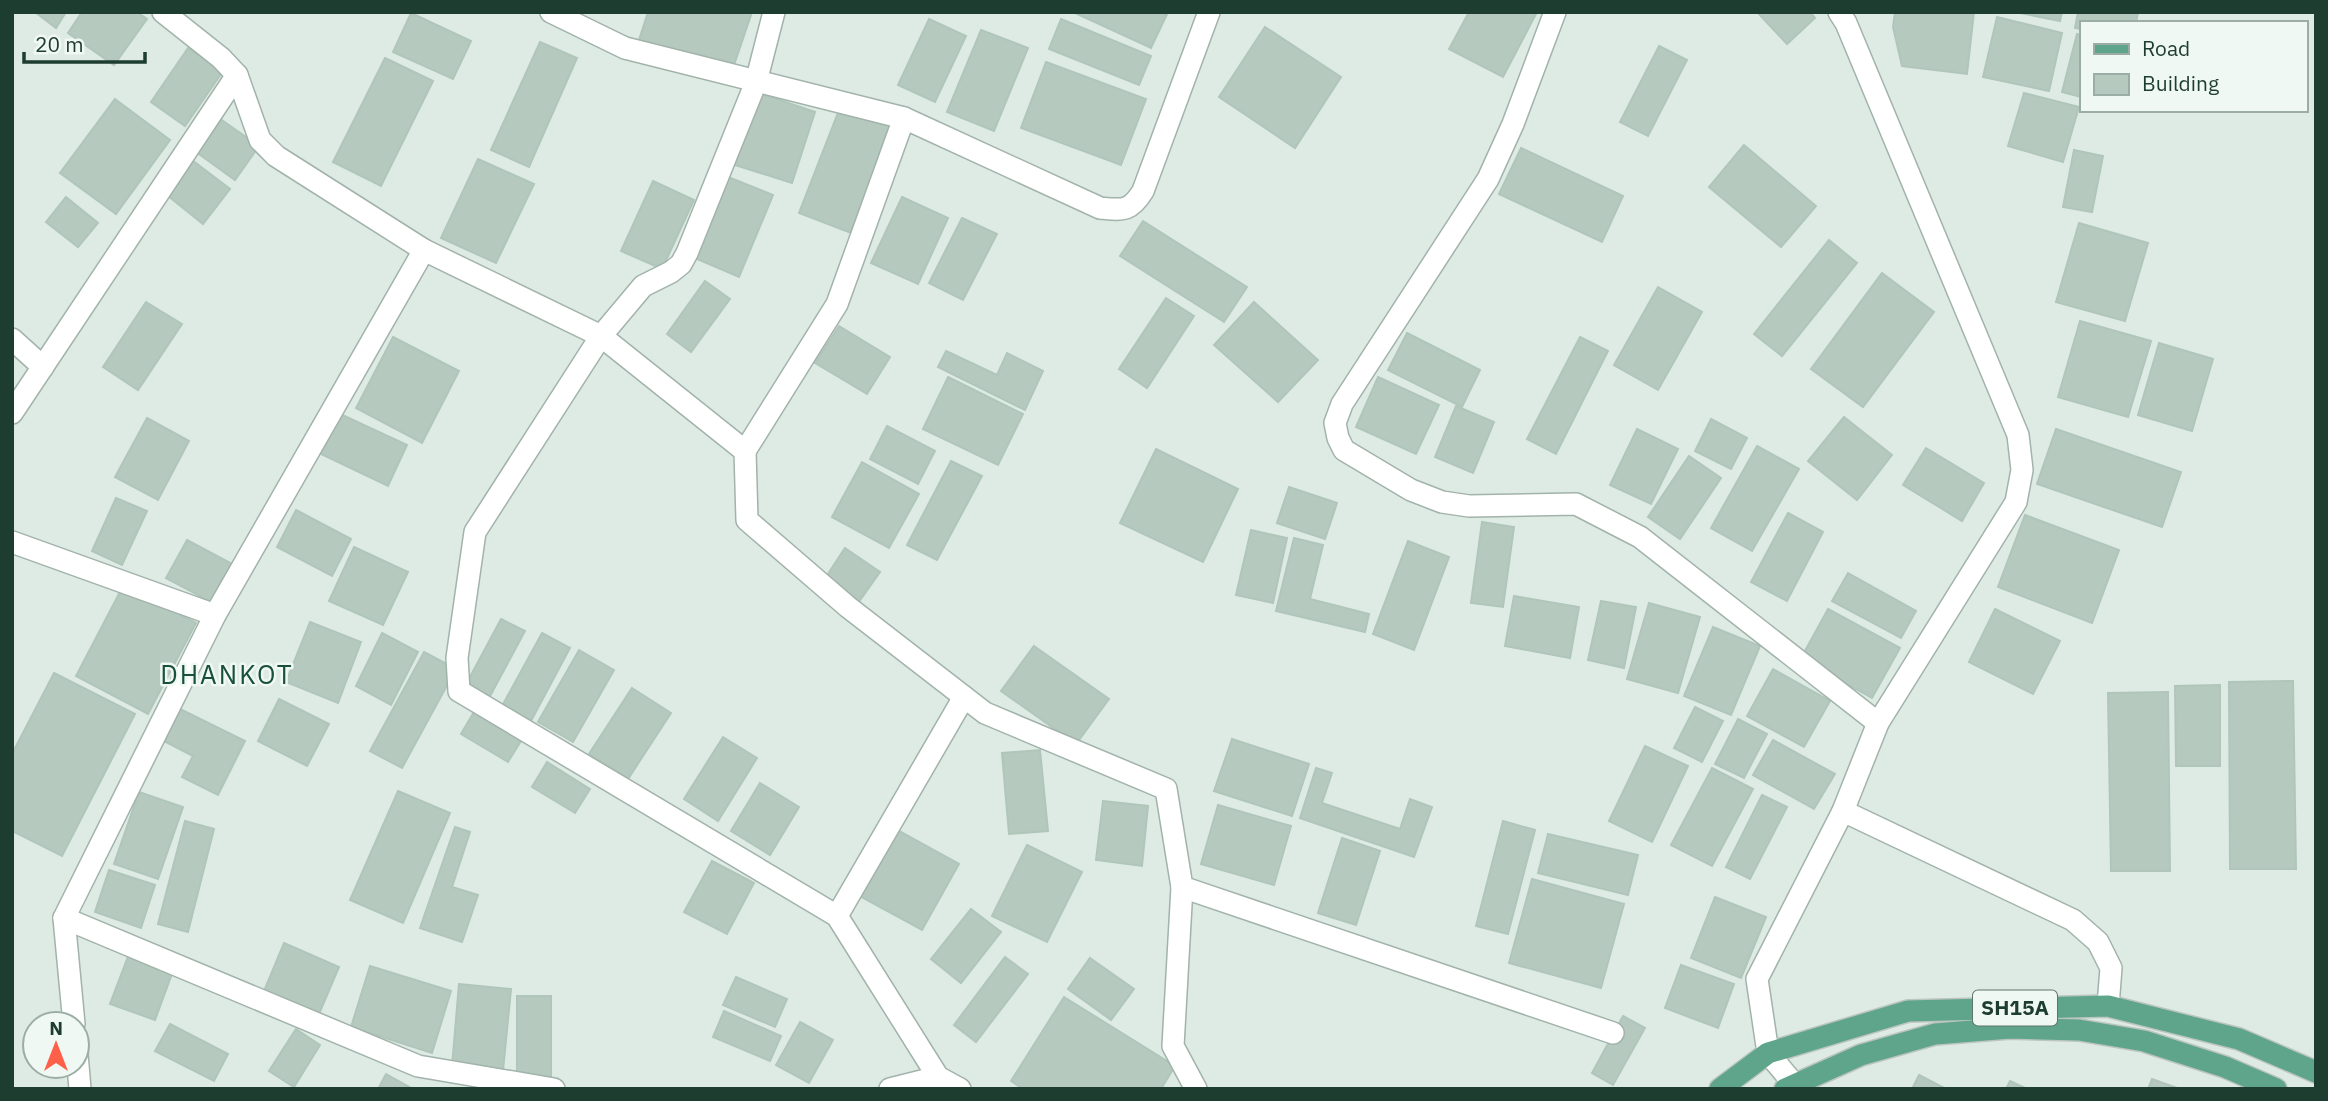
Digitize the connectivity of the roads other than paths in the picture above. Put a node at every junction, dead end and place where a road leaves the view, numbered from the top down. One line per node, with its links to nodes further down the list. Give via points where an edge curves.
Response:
1 (163, 12): 7 (street)
2 (551, 12): 8 (street, via 625,48)
3 (774, 12): 8 (street)
4 (1209, 12): 9 (street, via 1143,191 1134,204 1122,210 1100,208)
5 (1555, 12): 19 (street, via 1488,179 1342,404 1335,423 1338,438 1344,450 1411,490 1442,502 1576,505 1640,537)
6 (1839, 12): 19 (street, via 2018,435 2022,470 2016,502)
7 (237, 75): 10 (street, via 260,140 276,156); 13 (street)
8 (755, 82): 9 (street); 11 (street, via 681,264 643,286)
9 (904, 118): 15 (street, via 837,304)
10 (424, 250): 11 (street); 17 (street)
11 (601, 336): 15 (street); 22 (street, via 475,532 457,658 459,691)
12 (12, 340): 13 (street)
13 (43, 367): 14 (street)
14 (12, 413)
15 (746, 451): 18 (street, via 747,520 848,607)
16 (12, 542): 17 (street)
17 (215, 615): 23 (street)
18 (964, 696): 21 (street, via 985,713 1166,789); 22 (street)
19 (1878, 723): 20 (street)
20 (1843, 811): 24 (street, via 2073,920 2098,942 2110,968); 27 (street, via 1757,979)
21 (1182, 887): 26 (street); 34 (street, via 1173,1046)
22 (837, 916): 29 (street)
23 (64, 918): 25 (street); 31 (street, via 418,1066)
24 (2108, 1006): 27 (main road, SH15A, via 1908,1011); 28 (main road, SH15A, via 2239,1039)
25 (73, 1010)
26 (1613, 1033)
27 (1768, 1053): 30 (street); 35 (main road, SH15A)
28 (2316, 1073)
29 (938, 1077): 32 (street); 33 (street)
30 (1789, 1086): 36 (main road, SH15A, via 1861,1055 1935,1034 2010,1028 2079,1030 2144,1041)
31 (554, 1089)
32 (890, 1089)
33 (960, 1089)
34 (1196, 1089)
35 (1720, 1089)
36 (2276, 1089)

